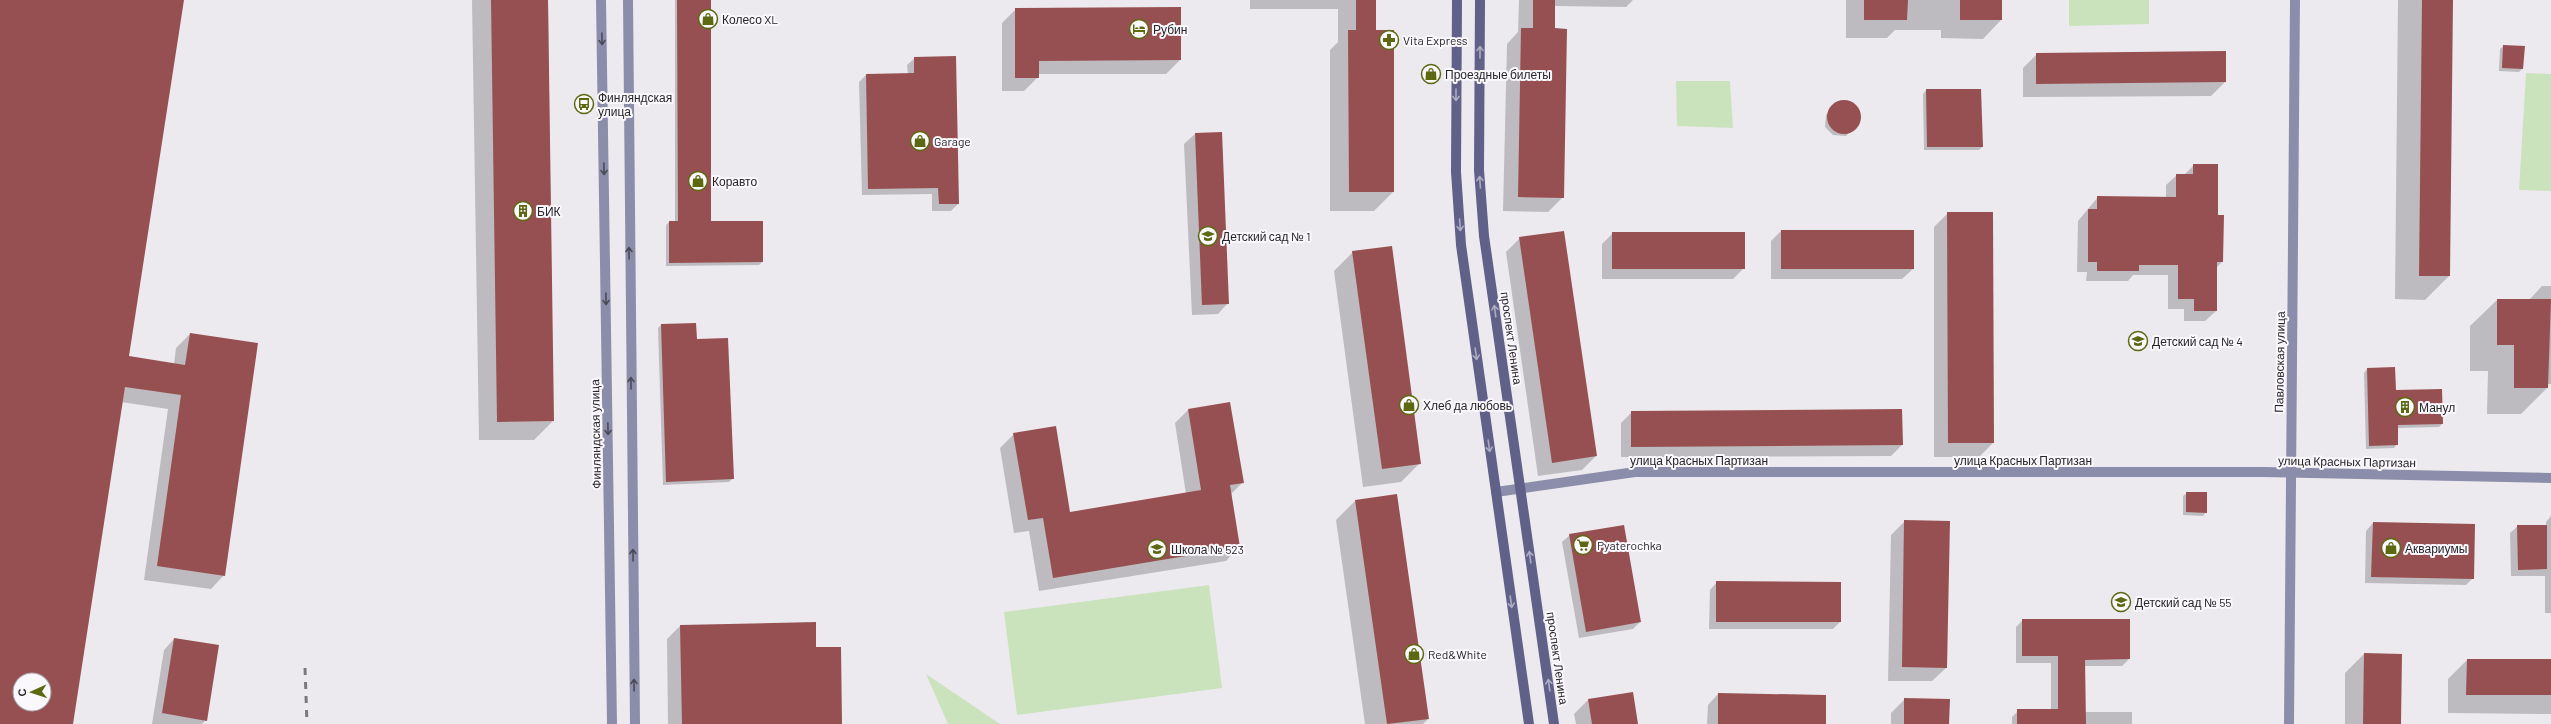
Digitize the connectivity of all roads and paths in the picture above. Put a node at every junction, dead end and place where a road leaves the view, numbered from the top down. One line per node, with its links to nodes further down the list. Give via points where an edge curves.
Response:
1 (601, 0): 10 (street, Финляндская улица, one-way to 10)
2 (628, 0): 11 (street, one-way to 2)
3 (1457, 0): 9 (main road, one-way to 9, via 1458,211 1464,271)
4 (1480, 0): 8 (main road, проспект Ленина, one-way to 4, via 1482,210 1479,170)
5 (2294, 0): 6 (street, Павловская улица)
6 (2291, 474): 7 (street, улица Красных Партизан); 8 (street, улица Красных Партизан, via 1635,472); 14 (street, Павловская улица)
7 (2551, 478)
8 (1520, 488): 9 (street, улица Красных Партизан); 13 (main road, проспект Ленина, one-way to 8)
9 (1496, 492): 12 (main road, one-way to 12)
10 (612, 724)
11 (635, 724)
12 (1529, 724)
13 (1554, 724)
14 (2289, 724)

